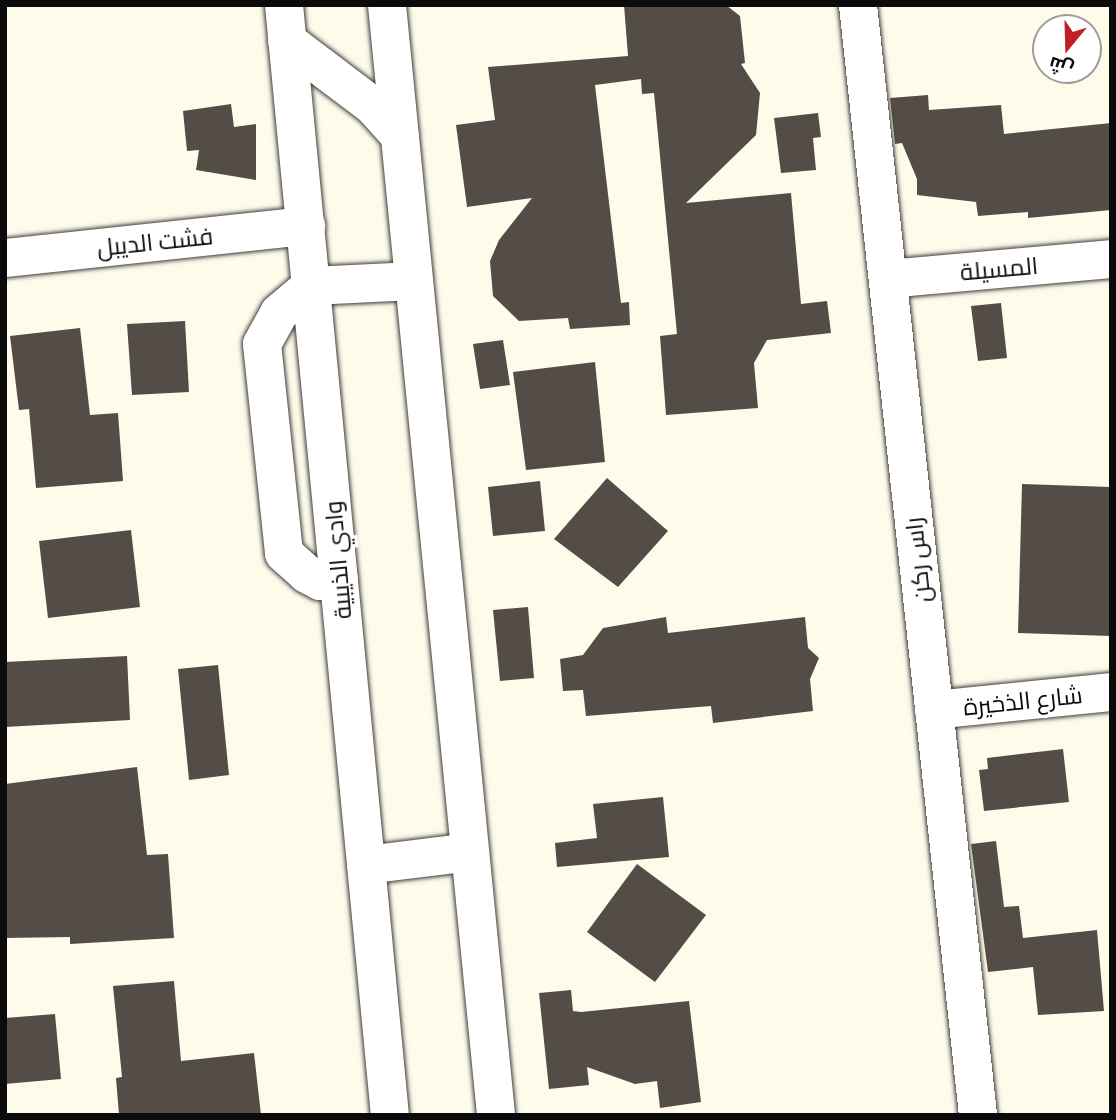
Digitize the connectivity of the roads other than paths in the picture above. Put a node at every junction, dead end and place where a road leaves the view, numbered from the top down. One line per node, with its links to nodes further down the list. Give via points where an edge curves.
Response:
1 (387, 5): 4 (street)
2 (858, 5): 8 (street, راس ركن)
3 (286, 23): 4 (street); 5 (street, وادي الذيبية)
4 (400, 136): 9 (street)
5 (306, 226): 6 (street, فشت الديبل); 10 (street, وادي الذيبية)
6 (5, 258)
7 (1111, 259): 8 (street, المسيلة)
8 (888, 279): 13 (street, راس ركن)
9 (414, 281): 10 (street); 14 (street)
10 (311, 286): 11 (street, وادي الذيبية); 11 (street, via 279,313 262,344 284,553 313,578)
11 (340, 579): 15 (street, وادي الذيبية)
12 (1111, 692): 13 (street, شارع الذخيرة)
13 (934, 710): 18 (street, راس ركن)
14 (470, 852): 15 (street); 17 (street)
15 (366, 865): 16 (street, وادي الذيبية)
16 (390, 1115)
17 (496, 1115)
18 (978, 1115)

